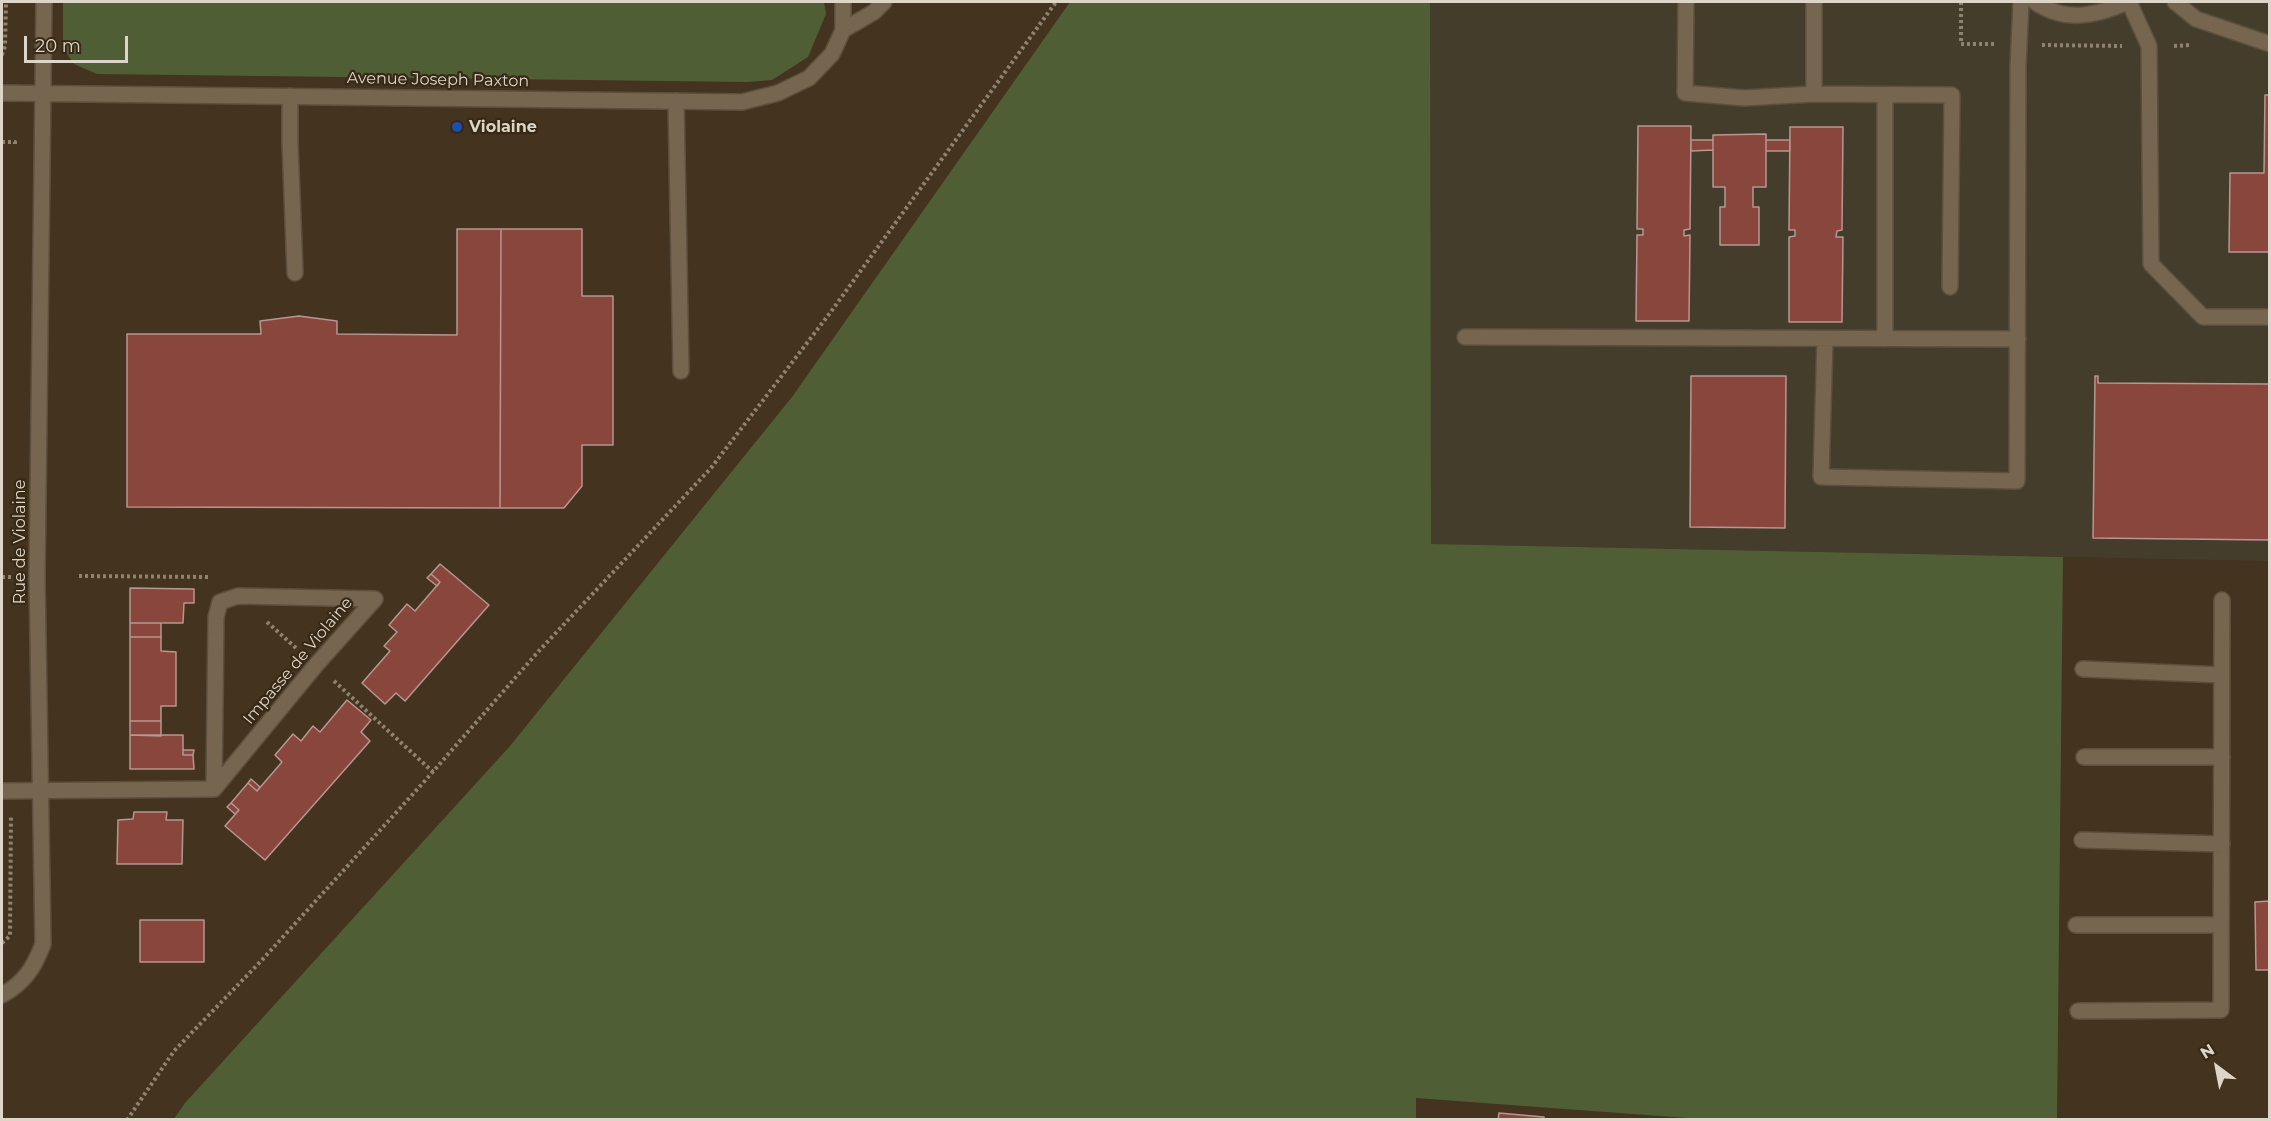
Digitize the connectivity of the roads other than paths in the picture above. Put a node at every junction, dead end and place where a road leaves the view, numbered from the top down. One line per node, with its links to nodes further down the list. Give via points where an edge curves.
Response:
1 (44, 2): 13 (street, Rue de Violaine)
2 (843, 2): 10 (street, Avenue Joseph Paxton)
3 (884, 2): 10 (street)
4 (1686, 2): 14 (street, via 1685,93 1744,98)
5 (1814, 2): 14 (street)
6 (2020, 2): 24 (street)
7 (2035, 2): 8 (street, via 2074,15 2103,13)
8 (2129, 2): 20 (street, via 2149,46 2151,264 2203,317)
9 (2175, 2): 11 (street, via 2196,19)
10 (843, 30): 17 (street, Avenue Joseph Paxton, via 832,54 809,78 778,93 742,102)
11 (2270, 44)
12 (2, 93): 13 (street, Avenue Joseph Paxton)
13 (44, 94): 16 (street, Avenue Joseph Paxton); 33 (street, Rue de Violaine, via 37,578)
14 (1814, 94): 15 (street)
15 (1885, 95): 19 (street, via 1952,95); 23 (street)
16 (290, 96): 17 (street, Avenue Joseph Paxton); 18 (street)
17 (676, 101): 25 (street)
18 (295, 273)
19 (1950, 287)
20 (2270, 317)
21 (1465, 338): 22 (street)
22 (1825, 339): 23 (street); 24 (street, via 1821,477 2018,481)
23 (1885, 339): 24 (street)
24 (2018, 339)
25 (681, 371)
26 (2222, 600): 28 (street)
27 (2083, 669): 28 (street)
28 (2222, 675): 30 (street)
29 (2084, 757): 30 (street)
30 (2222, 758): 35 (street)
31 (214, 789): 31 (street, Impasse de Violaine, via 216,617 220,602 238,596 375,599); 33 (street)
32 (2, 790): 33 (street)
33 (41, 790): 38 (street, Rue de Violaine, via 43,944 35,966 21,983)
34 (2082, 840): 35 (street)
35 (2222, 844): 37 (street)
36 (2076, 925): 37 (street)
37 (2221, 925): 39 (street, via 2221,1010)
38 (2, 995)
39 (2078, 1011)

